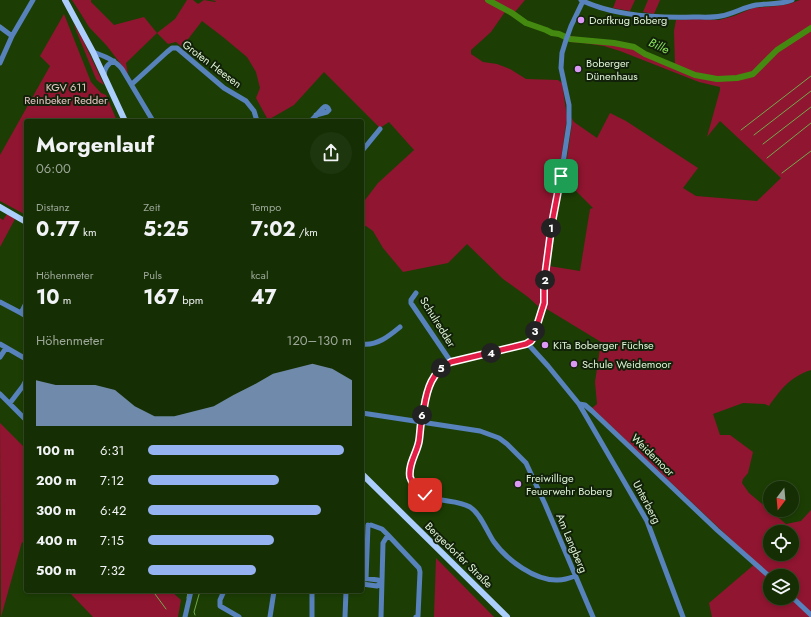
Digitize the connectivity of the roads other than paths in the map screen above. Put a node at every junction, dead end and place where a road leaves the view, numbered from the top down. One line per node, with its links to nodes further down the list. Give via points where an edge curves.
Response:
1 (33, 0): 6 (street)
2 (65, 0): 7 (main road)
3 (792, 0): 4 (street, via 753,5 718,17 677,17 617,12)
4 (582, 1): 29 (street, via 562,53 562,77 569,105 569,124 552,223 542,308 533,338)
5 (0, 27): 6 (street)
6 (12, 36): 9 (street)
7 (93, 52): 8 (street); 10 (main road)
8 (114, 61): 10 (street, via 107,66); 11 (street)
9 (0, 63)
10 (104, 76): 13 (main road)
11 (132, 84): 14 (street); 15 (street, Groten Heesen, via 172,48 177,48 224,88 246,101)
12 (316, 115): 16 (street)
13 (124, 119)
14 (152, 119)
15 (256, 119)
16 (313, 119)
17 (380, 129): 18 (street)
18 (364, 149)
19 (0, 207): 20 (main road)
20 (24, 221)
21 (416, 293): 33 (street, Schulredder, via 411,302)
22 (0, 302): 24 (street)
23 (24, 307): 24 (street)
24 (21, 313): 25 (street)
25 (24, 315)
26 (400, 327): 28 (street, via 378,342)
27 (0, 344): 30 (street)
28 (364, 344)
29 (528, 344): 33 (street, Schulredder); 37 (street, Weidemoor)
30 (6, 348): 31 (street); 32 (street)
31 (0, 357)
32 (24, 358)
33 (451, 362): 40 (street, Schulredder, via 439,370 430,383)
34 (24, 384): 36 (street)
35 (0, 394): 36 (street)
36 (10, 403): 39 (street)
37 (579, 404): 43 (street, Weidemoor, via 592,411); 64 (street, Unterberg, via 647,521)
38 (364, 412): 40 (street, Am Langberg)
39 (24, 418)
40 (421, 422): 44 (street, Am Langberg, via 480,431 499,438 511,447 526,463); 44 (street, Schulredder, via 419,442 410,468 410,477 416,488 435,500 464,504 471,508 494,543 526,570 552,580)
41 (364, 476): 62 (main road, Bergedorfer Straße)
42 (388, 535): 45 (street, via 382,529 369,525); 46 (street, via 383,543); 61 (street, via 419,568)
43 (763, 572)
44 (575, 576): 63 (street, Am Langberg)
45 (364, 578): 46 (street, via 378,580)
46 (381, 583): 47 (street, via 377,586); 60 (street)
47 (364, 584)
48 (191, 593): 55 (street)
49 (223, 593): 56 (street, via 220,606)
50 (274, 593): 57 (street)
51 (312, 593): 58 (street)
52 (346, 593): 59 (street)
53 (799, 604): 54 (street)
54 (811, 616)
55 (185, 617)
56 (239, 617)
57 (270, 617)
58 (312, 617)
59 (345, 617)
60 (380, 617)
61 (416, 617)
62 (507, 617)
63 (593, 617)
64 (683, 617)

